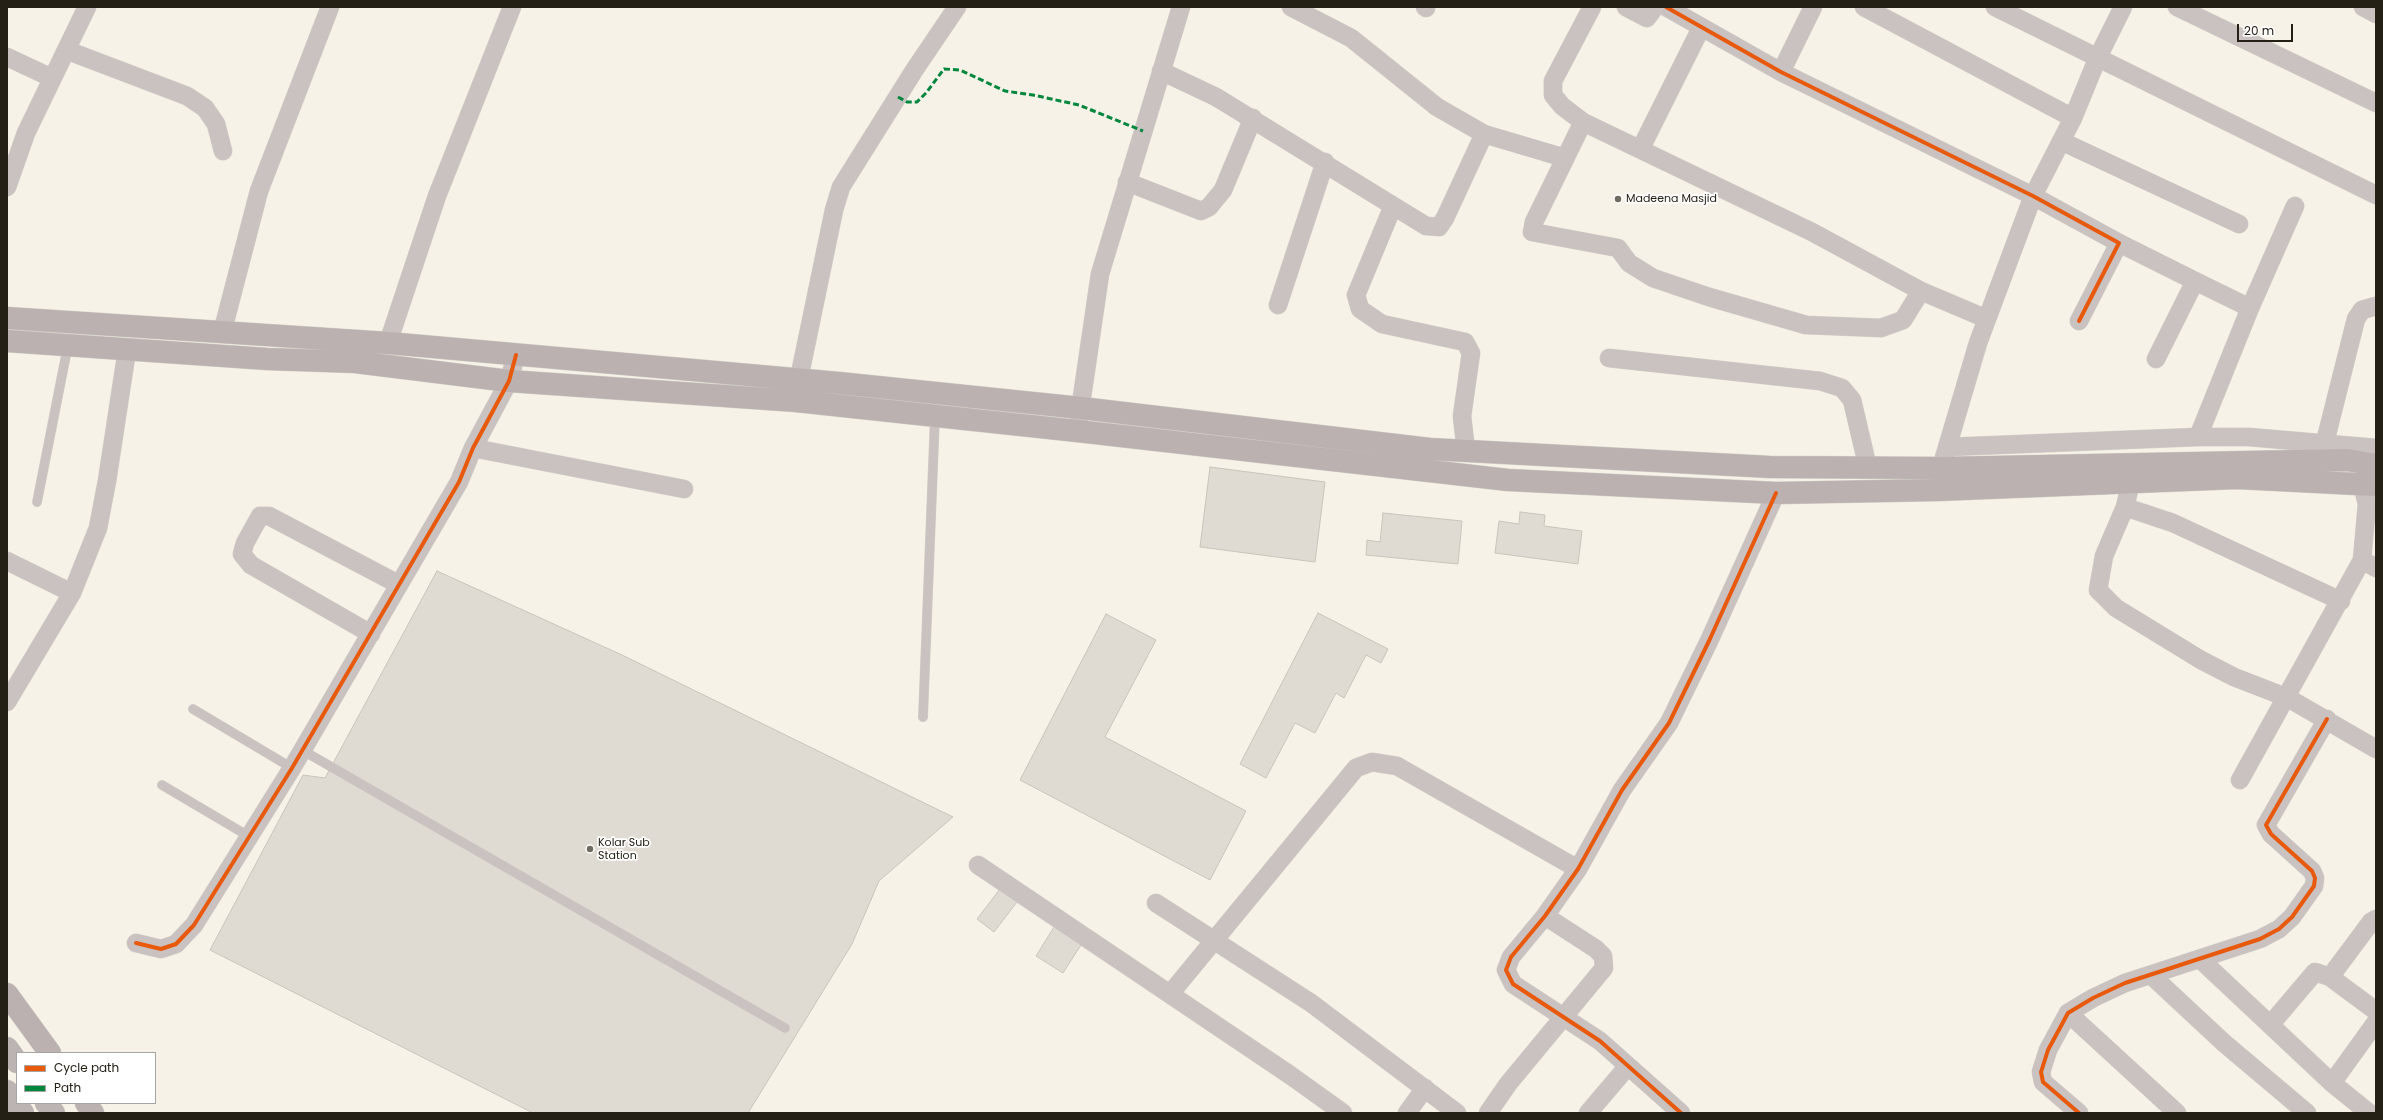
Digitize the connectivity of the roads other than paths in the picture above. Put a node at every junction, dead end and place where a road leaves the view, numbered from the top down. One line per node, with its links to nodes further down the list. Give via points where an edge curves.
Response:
1 (87, 7): 19 (street)
2 (330, 7): 51 (street, via 259,191)
3 (512, 7): 53 (street, via 437,196)
4 (957, 7): 59 (street, via 841,187)
5 (1181, 7): 22 (street)
6 (1291, 7): 29 (street, via 1351,38 1437,107)
7 (1592, 7): 28 (street, via 1553,81 1554,95 1562,106)
8 (1626, 7): 9 (street, via 1647,18)
9 (1655, 7)
10 (1666, 7): 18 (street)
11 (1813, 7): 23 (street)
12 (1864, 7): 27 (street)
13 (1995, 7): 21 (street)
14 (2123, 7): 21 (street)
15 (2177, 7): 25 (street)
16 (2363, 7): 17 (street)
17 (2376, 14)
18 (1701, 28): 23 (street); 31 (street)
19 (66, 50): 24 (street); 32 (street, via 187,96 206,108 216,124)
20 (7, 57): 24 (street)
21 (2098, 57): 27 (street); 37 (street)
22 (1161, 71): 26 (street, via 1216,96); 35 (street)
23 (1781, 72): 38 (street)
24 (52, 78): 36 (street, via 26,133)
25 (2376, 103)
26 (1252, 118): 34 (street); 35 (street, via 1223,190 1209,207 1201,211)
27 (2073, 118): 30 (street)
28 (1582, 122): 31 (street); 33 (street)
29 (1484, 134): 33 (street); 39 (street, via 1439,227 1426,226)
30 (2061, 141): 38 (street); 41 (street)
31 (1641, 148): 44 (street, via 1812,232)
32 (223, 151)
33 (1565, 158): 44 (street, via 1534,222 1532,232 1618,248 1629,263 1653,278 1806,325 1881,328 1903,320)
34 (1325, 162): 39 (street); 45 (street)
35 (1127, 182): 62 (street, via 1100,274)
36 (7, 187)
37 (2376, 195)
38 (2033, 196): 42 (street); 49 (street)
39 (1393, 206): 70 (street, via 1356,295 1360,309 1382,324 1465,342 1471,353 1462,416)
40 (2295, 206): 47 (street)
41 (2239, 224)
42 (2119, 243): 43 (street); 50 (street)
43 (2195, 281): 47 (street); 58 (street)
44 (1921, 291): 49 (street)
45 (1278, 305)
46 (2376, 306): 66 (street, via 2362,310 2356,319)
47 (2250, 308): 65 (street)
48 (7, 318): 51 (main road)
49 (1988, 319): 67 (street)
50 (2079, 321)
51 (222, 333): 53 (main road)
52 (7, 341): 54 (main road)
53 (388, 343): 56 (main road)
54 (68, 346): 55 (main road); 79 (lane)
55 (127, 350): 60 (main road, via 267,360 355,362); 84 (street, via 98,528)
56 (516, 355): 59 (main road); 60 (street)
57 (1609, 358): 72 (street, via 1820,381 1842,388 1852,400)
58 (2156, 359)
59 (798, 380): 61 (street); 62 (main road)
60 (509, 381): 61 (main road); 68 (street)
61 (796, 402): 63 (main road)
62 (1081, 408): 64 (street); 70 (main road, via 1430,449)
63 (935, 416): 64 (main road); 90 (lane)
64 (1077, 431): 77 (main road, via 1508,480)
65 (2198, 437): 66 (street, via 2249,437); 67 (street)
66 (2325, 442): 69 (street)
67 (1947, 447): 73 (street)
68 (473, 448): 75 (street); 83 (street, via 459,482)
69 (2376, 448)
70 (1466, 451): 72 (main road, via 1770,467)
71 (2376, 465): 73 (main road, via 2347,460)
72 (1868, 468): 73 (main road)
73 (1941, 468): 76 (street)
74 (2131, 482): 76 (main road); 78 (main road, via 2237,478); 80 (street)
75 (684, 489)
76 (1940, 490): 77 (main road)
77 (1776, 492): 99 (street, via 1669,723 1622,790)
78 (2370, 494): 82 (street)
79 (37, 502)
80 (2125, 507): 85 (street, via 2173,523); 87 (street, via 2104,556 2098,590 2116,608 2201,660 2234,677)
81 (7, 561): 84 (street)
82 (2369, 564): 85 (street)
83 (398, 584): 86 (street); 86 (street, via 269,516 260,516 245,543 242,554 252,565)
84 (72, 593): 88 (street)
85 (2341, 600): 87 (street)
86 (371, 634): 93 (street)
87 (2288, 698): 91 (street); 95 (street)
88 (7, 702)
89 (193, 709): 94 (lane)
90 (923, 717)
91 (2327, 720): 92 (street); 105 (street, via 2266,825 2271,834 2312,871 2315,878 2314,886 2292,917 2279,929 2260,939)
92 (2373, 741)
93 (302, 750): 94 (street); 115 (lane)
94 (292, 768): 97 (street)
95 (2240, 780)
96 (162, 785): 97 (lane)
97 (250, 837): 104 (street, via 194,925 176,944 161,949)
98 (978, 865): 109 (street)
99 (1578, 869): 101 (street); 103 (street, via 1397,766 1372,762 1356,768)
100 (1156, 903): 103 (street)
101 (1545, 916): 112 (street, via 1511,957 1506,970 1513,984); 112 (street, via 1603,956 1604,968)
102 (2376, 919): 107 (street, via 2371,922)
103 (1213, 940): 109 (street); 121 (street, via 1311,1003)
104 (136, 943)
105 (2200, 959): 106 (street); 114 (street)
106 (2151, 975): 111 (street, via 2125,983); 138 (street, via 2224,1043)
107 (2330, 976): 110 (street); 114 (street, via 2315,972)
108 (7, 994): 117 (main road)
109 (1170, 994): 130 (street)
110 (2376, 1011)
111 (2068, 1013): 136 (street, via 2048,1050 2041,1072 2044,1082); 137 (street)
112 (1563, 1017): 119 (street, via 1600,1041); 133 (street, via 1508,1084)
113 (2376, 1022): 120 (street)
114 (2270, 1025): 120 (street)
115 (785, 1028)
116 (7, 1048): 118 (highway)
117 (49, 1052)
118 (16, 1061)
119 (1628, 1066): 134 (street); 135 (street)
120 (2332, 1083): 139 (street)
121 (1425, 1088): 131 (street); 132 (street)
122 (7, 1091): 123 (highway)
123 (16, 1103)
124 (16, 1104): 127 (highway)
125 (47, 1104): 128 (highway)
126 (87, 1104): 129 (main road)
127 (23, 1113)
128 (54, 1113)
129 (93, 1113)
130 (1343, 1113)
131 (1407, 1113)
132 (1457, 1113)
133 (1488, 1113)
134 (1588, 1113)
135 (1681, 1113)
136 (2079, 1113)
137 (2177, 1113)
138 (2307, 1113)
139 (2369, 1113)

